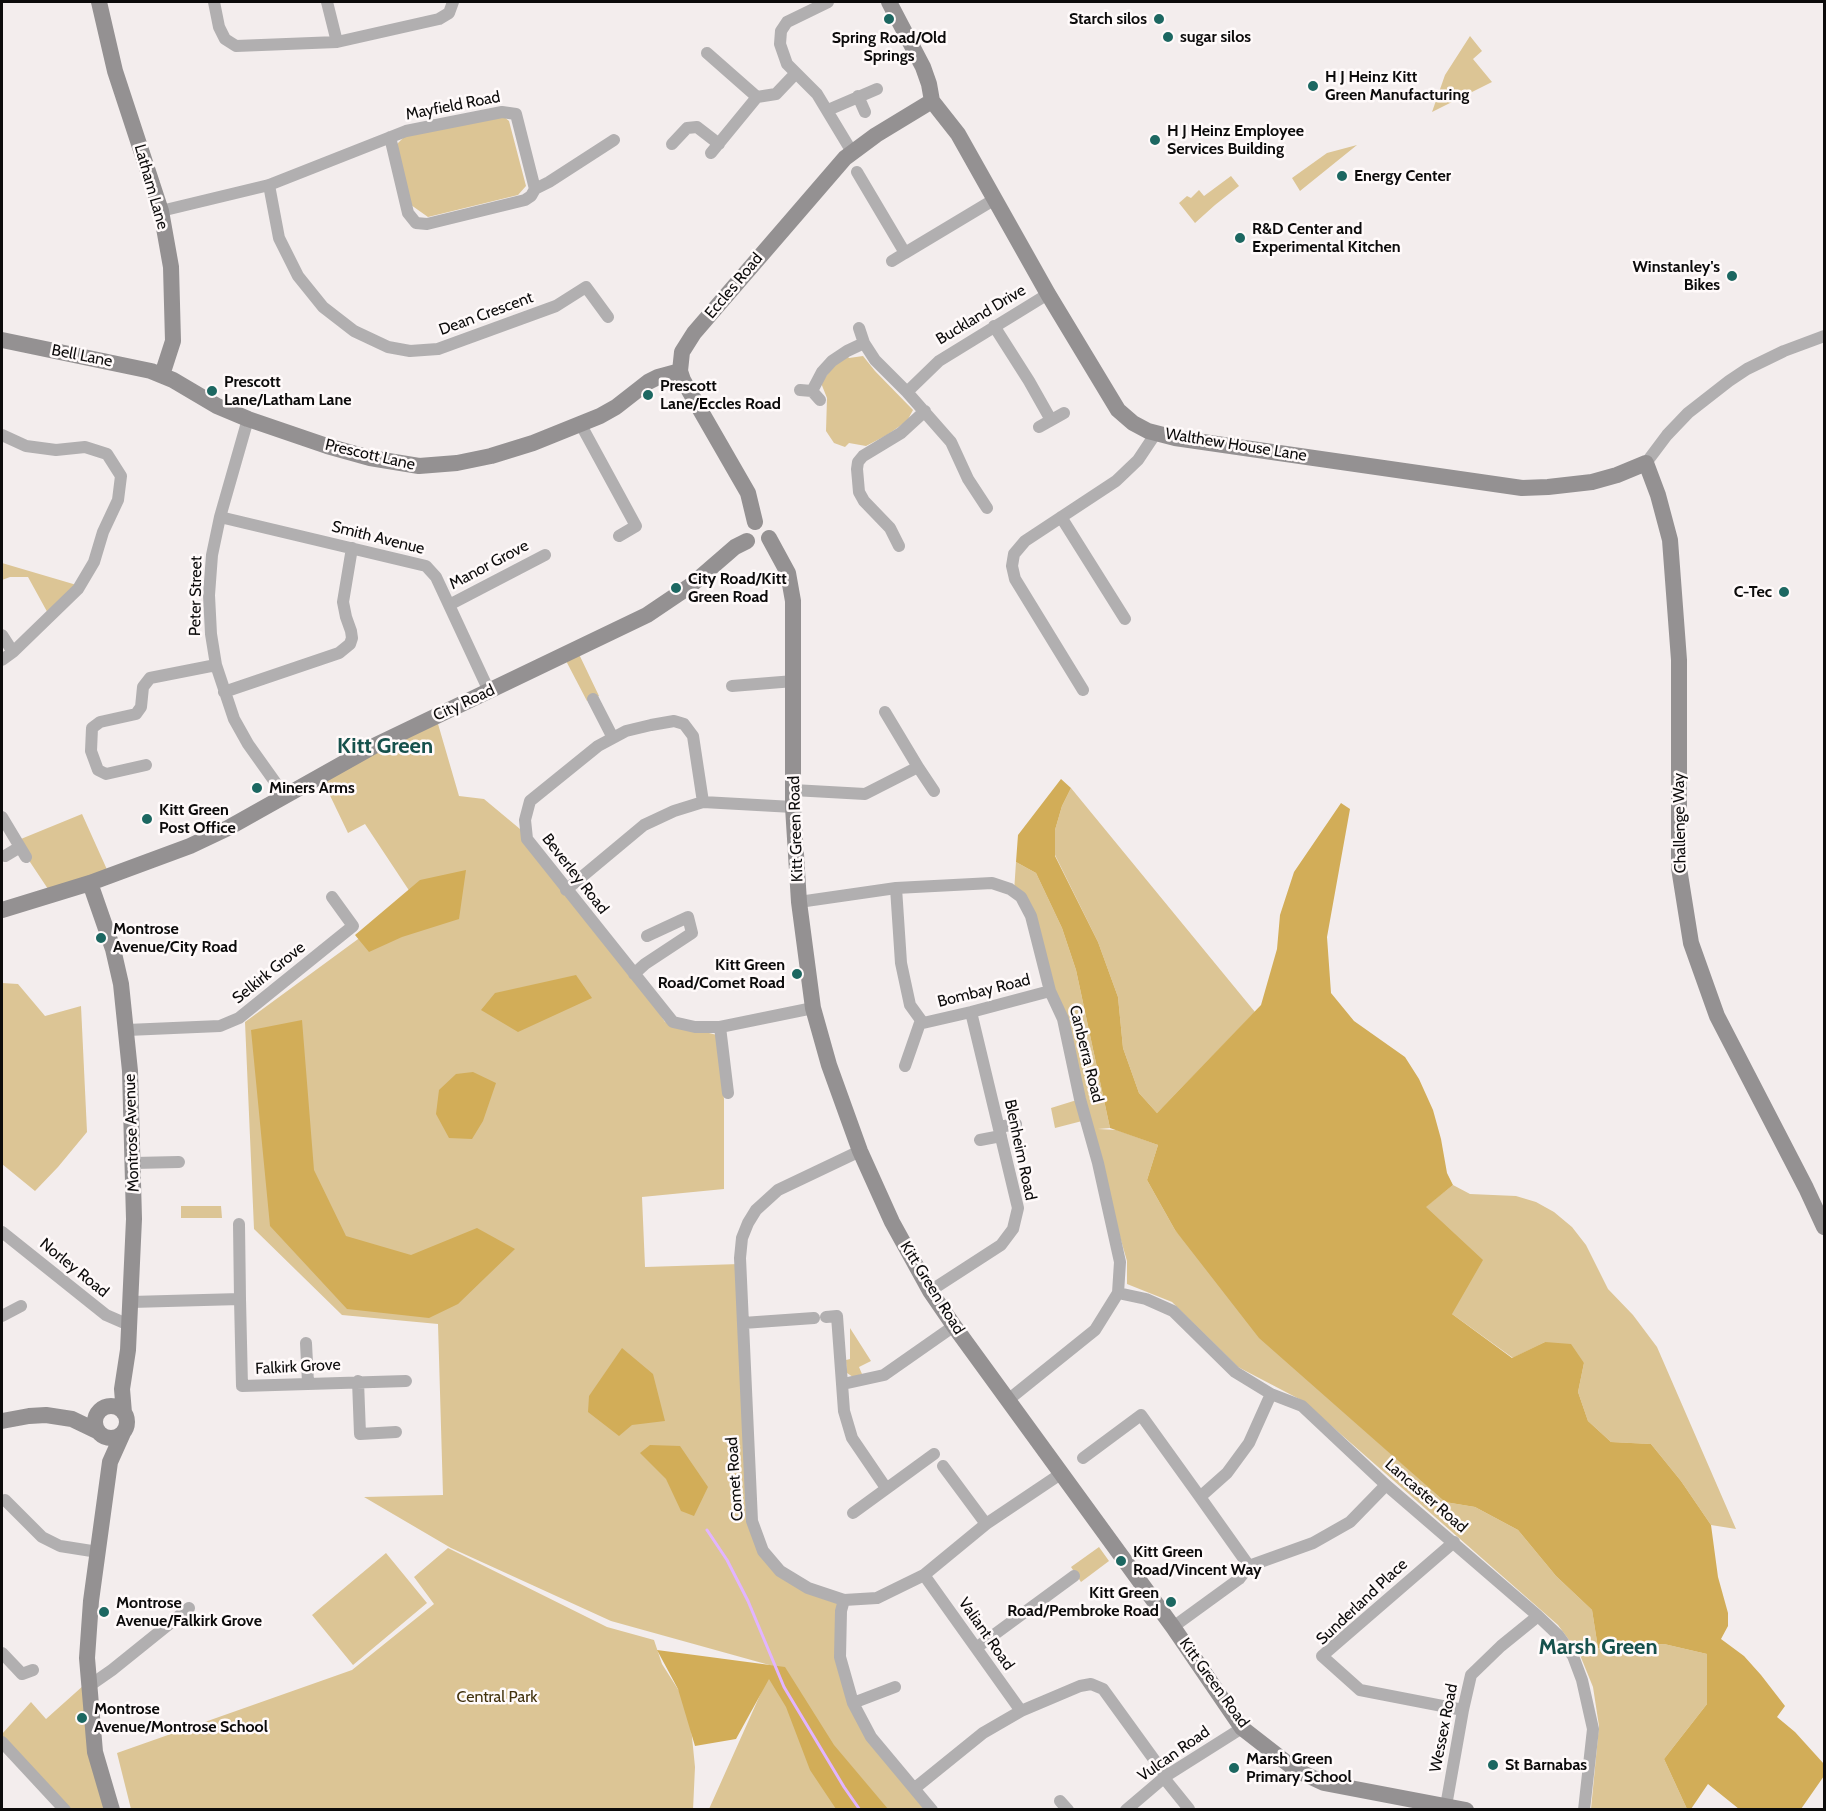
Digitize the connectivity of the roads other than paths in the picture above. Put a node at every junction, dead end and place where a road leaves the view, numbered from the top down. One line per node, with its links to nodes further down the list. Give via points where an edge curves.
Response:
1 (99, 2): 24 (street, Latham Lane, via 115,71)
2 (214, 2): 7 (street, via 222,33 236,46)
3 (327, 2): 7 (street)
4 (453, 2): 7 (street, via 449,13 439,19)
5 (828, 2): 9 (street, via 783,26 779,37 781,51)
6 (889, 2): 13 (street, via 922,67)
7 (337, 42)
8 (707, 53): 12 (street)
9 (796, 73): 12 (street, via 776,94); 14 (street)
10 (877, 89): 11 (street)
11 (858, 96): 14 (street); 15 (street)
12 (757, 97): 18 (street, via 715,149 697,127 687,128)
13 (932, 101): 19 (street, Eccles Road); 23 (street, Walthew House Lane, via 958,134)
14 (828, 110): 19 (street)
15 (865, 112)
16 (390, 137): 21 (street, Mayfield Road); 22 (street, Mayfield Road, via 429,125 502,112 516,114); 22 (street, Mayfield Road, via 408,213 416,223 427,224 525,200)
17 (614, 140): 22 (street)
18 (672, 144)
19 (852, 152): 34 (street, Eccles Road, via 694,333 682,352)
20 (857, 172): 25 (street, via 873,187)
21 (269, 185): 24 (street, Mayfield Road); 28 (street, Dean Crescent, via 279,238 298,276 323,307 354,332 388,347 410,351 438,349 556,306 586,287)
22 (535, 189)
23 (995, 199): 25 (street); 27 (street, Walthew House Lane)
24 (161, 212): 35 (street, Latham Lane, via 171,267 174,331)
25 (905, 253): 26 (street)
26 (892, 261)
27 (1048, 294): 29 (street, Buckland Drive); 44 (street, Walthew House Lane, via 1118,410 1133,423)
28 (608, 317)
29 (994, 326): 36 (street, Buckland Drive, via 939,360); 41 (street)
30 (859, 328): 33 (street)
31 (1824, 336): 46 (street, via 1766,360 1729,381 1688,413)
32 (2, 340): 35 (street, Bell Lane)
33 (864, 343): 36 (street, via 874,360); 37 (street, via 832,361)
34 (680, 371): 42 (street, Prescott Lane, via 648,382 616,407); 50 (street, via 748,494)
35 (162, 375): 40 (street, Prescott Lane)
36 (907, 392): 38 (street)
37 (811, 394)
38 (925, 411): 47 (street, via 951,442); 54 (street, via 901,433 856,454 859,492)
39 (1064, 413): 41 (street)
40 (248, 419): 42 (street, Prescott Lane, via 370,458 419,466 457,464 492,456); 48 (street, Peter Street)
41 (1051, 420): 43 (street)
42 (581, 425): 51 (street, via 636,526)
43 (1040, 427)
44 (1156, 433): 46 (street, Walthew House Lane, via 1522,488 1592,482); 49 (street, via 1138,460 1116,481)
45 (2, 435): 60 (street, via 26,446 56,450 85,447 107,454 121,476 118,500 94,562 78,589)
46 (1646, 463): 102 (street, Challenge Way, via 1670,540 1679,660 1679,868 1691,943 1717,1016)
47 (987, 508)
48 (220, 517): 55 (street, Smith Avenue); 62 (street, Peter Street, via 209,595)
49 (1061, 517): 58 (street); 65 (street, via 1018,548 1012,566 1015,579)
50 (755, 522): 52 (street, via 766,526); 53 (street, via 746,528)
51 (619, 536)
52 (769, 538): 53 (street, via 757,547); 63 (street, Kitt Green Road, via 791,584)
53 (747, 541): 67 (street, City Road, via 647,615)
54 (900, 546)
55 (352, 548): 57 (street, Smith Avenue, via 426,566 436,577); 66 (street, via 343,602 351,631 350,644 339,653)
56 (545, 555): 57 (street, Manor Grove)
57 (449, 605): 67 (street, Smith Avenue)
58 (1125, 619)
59 (2, 635): 60 (street)
60 (13, 652): 61 (street)
61 (2, 660)
62 (216, 665): 66 (street, Peter Street); 71 (street, via 150,678 143,687 136,714 100,722 92,728 91,751 98,770 106,774)
63 (794, 681): 64 (street); 75 (street, Kitt Green Road)
64 (732, 686)
65 (1083, 690)
66 (224, 692): 74 (street, Peter Street, via 240,732)
67 (489, 692): 74 (street, City Road, via 374,746)
68 (593, 699): 70 (street)
69 (885, 712): 72 (street)
70 (613, 738): 76 (street, Beverley Road, via 651,725 684,723 693,736); 81 (street, Beverley Road, via 530,801 525,820 526,840)
71 (146, 765)
72 (918, 767): 73 (street); 75 (street, via 865,794)
73 (934, 791)
74 (285, 796): 79 (street, City Road, via 210,837)
75 (793, 798): 76 (street); 83 (street, Kitt Green Road)
76 (703, 802): 81 (street, via 644,825)
77 (2, 817): 78 (street, via 23,852)
78 (5, 856)
79 (90, 883): 84 (street, City Road); 92 (street, Montrose Avenue, via 113,949)
80 (896, 888): 83 (street, Canberra Road); 87 (street, Canberra Road, via 992,883 1010,889 1021,897 1031,916); 90 (street, Bombay Road, via 901,963 910,1005)
81 (566, 890): 86 (street, Beverley Road)
82 (332, 897): 92 (street, Selkirk Grove, via 353,926 234,1022)
83 (799, 902): 88 (street, Kitt Green Road)
84 (2, 910)
85 (647, 936): 86 (street, via 688,917 692,933)
86 (634, 974): 91 (street, Beverley Road, via 673,1022)
87 (1050, 991): 89 (street, Bombay Road); 105 (street, Canberra Road, via 1063,1019 1098,1163)
88 (813, 1008): 91 (street, Beverley Road); 98 (street, Kitt Green Road)
89 (972, 1012): 90 (street, Bombay Road, via 923,1023); 96 (street, Blenheim Road)
90 (921, 1020): 93 (street)
91 (720, 1027): 94 (street)
92 (127, 1030): 100 (street, Montrose Avenue)
93 (905, 1066)
94 (728, 1093)
95 (1017, 1124): 96 (street)
96 (1000, 1132): 97 (street); 104 (street, Blenheim Road, via 1018,1208 1013,1229 1001,1245)
97 (980, 1140)
98 (860, 1151): 104 (street, Kitt Green Road, via 892,1222); 110 (street, Comet Road, via 777,1190 756,1210 742,1238)
99 (179, 1162): 100 (street)
100 (134, 1163): 107 (street, Montrose Avenue)
101 (238, 1224): 106 (street, Falkirk Grove)
102 (1824, 1227)
103 (2, 1232): 111 (street, Norley Road, via 106,1315)
104 (930, 1291): 112 (street, Kitt Green Road)
105 (1118, 1293): 119 (street, Lancaster Road, via 1146,1299 1173,1311 1235,1372); 120 (street, Canberra Road, via 1095,1330)
106 (240, 1299): 107 (street); 116 (street, Falkirk Grove, via 242,1386)
107 (131, 1302): 111 (street, Montrose Avenue)
108 (21, 1306): 109 (street)
109 (2, 1316)
110 (743, 1323): 117 (street, via 837,1316); 144 (street, Comet Road, via 753,1521 763,1551 780,1571 808,1588)
111 (129, 1325): 118 (street, Montrose Avenue)
112 (954, 1326): 117 (street, via 884,1375); 120 (street, Kitt Green Road)
113 (306, 1343): 116 (street)
114 (358, 1381): 115 (street, Falkirk Grove); 116 (street, Falkirk Grove); 126 (street, via 360,1434)
115 (406, 1381)
116 (308, 1383)
117 (843, 1384): 134 (street, via 844,1411 852,1438)
118 (122, 1389): 121 (street); 122 (street, Montrose Avenue)
119 (1271, 1394): 133 (street, Lancaster Road, via 1302,1406); 135 (street, via 1249,1443 1227,1473)
120 (1008, 1400): 132 (street, Kitt Green Road)
121 (103, 1409): 122 (street, via 116,1407); 123 (street); 125 (street, via 95,1422)
122 (124, 1413): 127 (street, via 127,1423)
123 (72, 1419): 124 (street, via 46,1415); 125 (street)
124 (2, 1421)
125 (98, 1432): 127 (street, via 114,1438); 130 (street)
126 (396, 1432)
127 (123, 1433): 130 (street)
128 (934, 1454): 134 (street)
129 (1083, 1458): 135 (street, via 1142,1415)
130 (110, 1462): 140 (street)
131 (943, 1466): 138 (street)
132 (1062, 1473): 138 (street, Comet Road); 147 (street, Kitt Green Road)
133 (1386, 1485): 139 (street, Lancaster Road); 141 (street, via 1350,1522 1313,1542)
134 (886, 1488): 137 (street)
135 (1200, 1497): 141 (street)
136 (5, 1500): 140 (street, via 42,1537 60,1546)
137 (853, 1513)
138 (986, 1524): 142 (street, Comet Road)
139 (1454, 1542): 146 (street, Lancaster Road); 154 (street, Sunderland Place, via 1322,1656 1359,1690)
140 (98, 1552): 151 (street, via 88,1630)
141 (1249, 1566): 147 (street, via 1239,1579)
142 (924, 1575): 144 (street, Comet Road, via 877,1598); 148 (street, Valiant Road)
143 (1074, 1576): 148 (street)
144 (844, 1600): 153 (street, via 840,1657)
145 (189, 1608): 151 (street)
146 (1539, 1616): 154 (street, Wessex Road, via 1471,1675); 169 (street, Lancaster Road, via 1573,1656 1582,1680 1593,1729)
147 (1173, 1627): 156 (street, Kitt Green Road)
148 (976, 1648): 155 (street, Valiant Road)
149 (2, 1653): 150 (street, via 22,1674)
150 (33, 1670)
151 (89, 1686): 157 (street)
152 (895, 1687): 153 (street)
153 (853, 1703): 160 (street, via 871,1737)
154 (1462, 1710): 161 (street, Wessex Road)
155 (1021, 1711): 159 (street, via 1080,1686 1091,1684 1103,1689); 160 (street, via 983,1733)
156 (1242, 1728): 159 (street, Vulcan Road); 161 (street, Kitt Green Road, via 1296,1770 1324,1782)
157 (93, 1731): 163 (street, via 95,1752); 164 (street, via 106,1755)
158 (2, 1742): 162 (street)
159 (1166, 1777): 166 (street, Vulcan Road); 167 (street)
160 (915, 1788): 165 (street)
161 (1446, 1806): 168 (street, Kitt Green Road)
162 (65, 1809)
163 (112, 1809)
164 (123, 1809)
165 (932, 1809)
166 (1126, 1809)
167 (1189, 1809)
168 (1466, 1809)
169 (1584, 1809)

